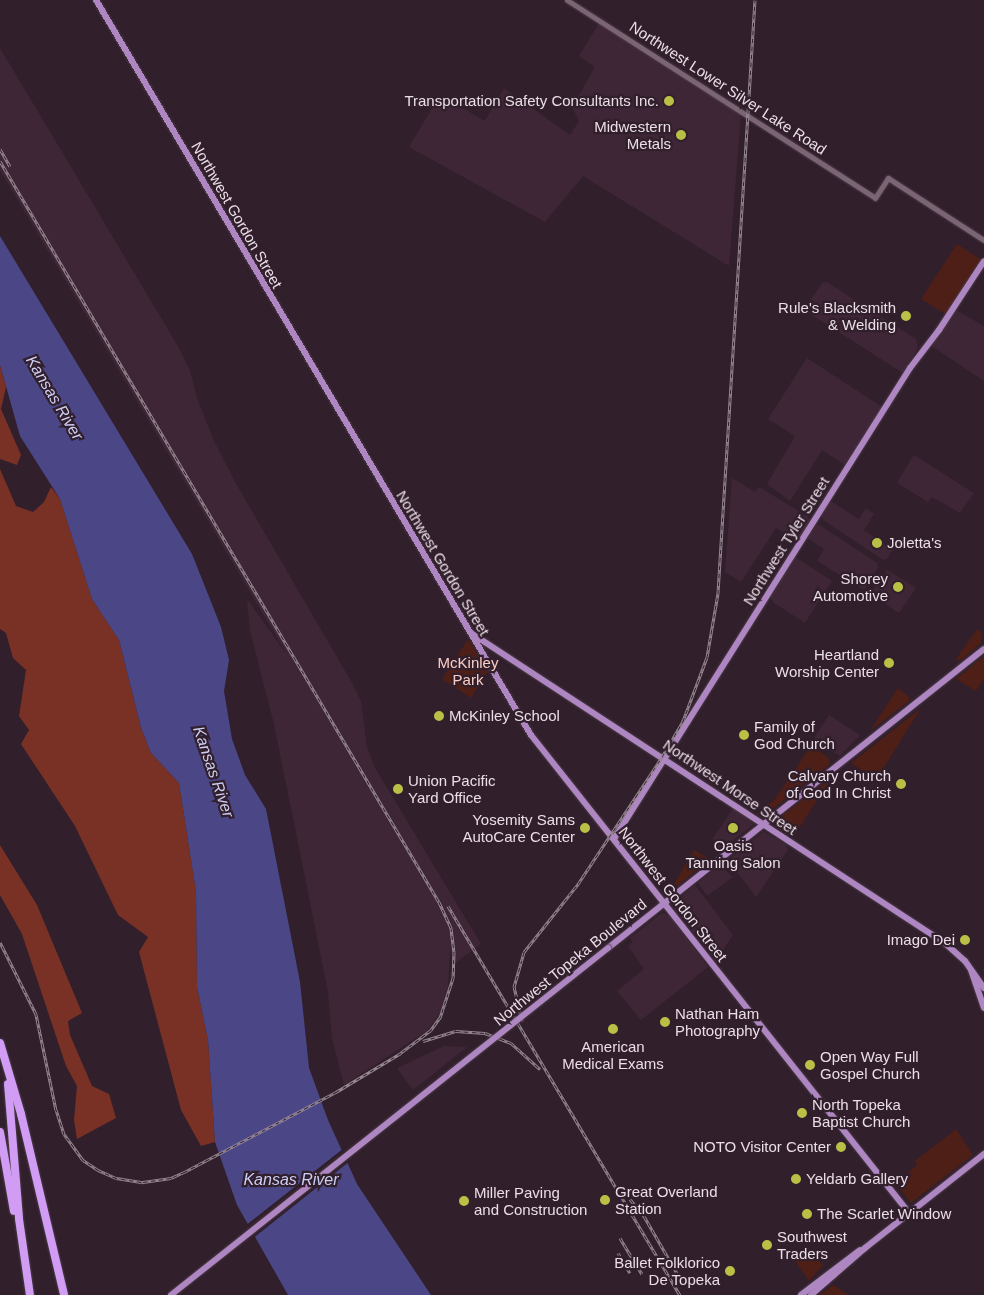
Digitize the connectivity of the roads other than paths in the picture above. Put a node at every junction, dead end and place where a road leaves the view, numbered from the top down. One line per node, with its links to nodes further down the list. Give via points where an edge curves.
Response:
1 (96, 0): 5 (main road, Northwest Gordon Street)
2 (567, 0): 3 (street, Northwest Lower Silver Lake Road, via 875,198 888,178)
3 (984, 240)
4 (984, 260): 7 (main road, Northwest Tyler Street, via 910,368)
5 (470, 632): 7 (main road, Northwest Morse Street); 9 (main road, Northwest Gordon Street, via 531,735)
6 (984, 649): 8 (main road, Northwest Topeka Boulevard)
7 (665, 759): 8 (main road, Northwest Morse Street); 9 (main road, Northwest Tyler Street)
8 (764, 824): 10 (main road, Northwest Topeka Boulevard); 11 (main road, Northwest Morse Street, via 946,944)
9 (614, 839): 10 (main road, Northwest Gordon Street)
10 (663, 903): 17 (main road, Northwest Gordon Street); 23 (main road, Northwest Topeka Boulevard, bridge)
11 (971, 969): 12 (main road, Northwest Morse Street); 13 (main road, Northwest Morse Street)
12 (984, 988)
13 (984, 1008)
14 (0, 1044): 18 (highway, via 9,1089); 22 (highway, via 21,1114)
15 (0, 1132): 18 (highway)
16 (984, 1154): 17 (main road)
17 (909, 1213): 19 (main road)
18 (17, 1219): 20 (highway); 21 (highway)
19 (865, 1248): 24 (main road); 25 (main road)
20 (25, 1295)
21 (30, 1295)
22 (64, 1295)
23 (171, 1295)
24 (801, 1295)
25 (811, 1295)

